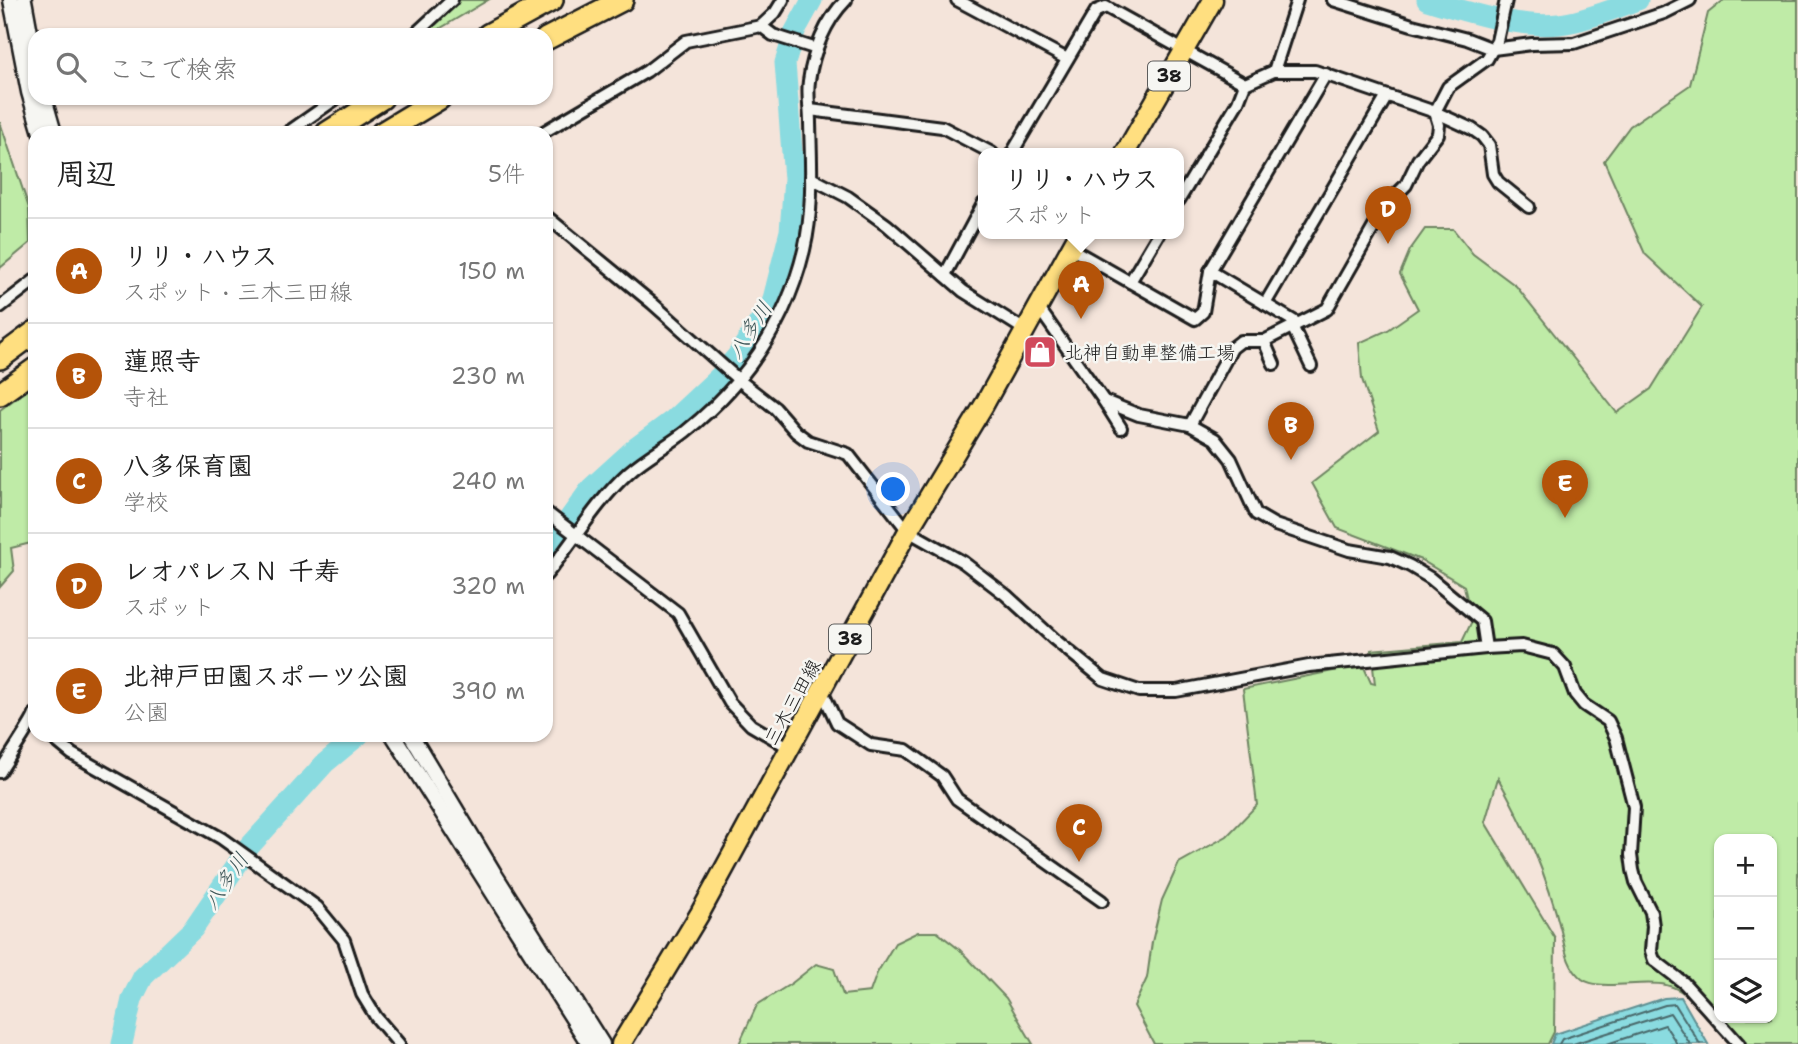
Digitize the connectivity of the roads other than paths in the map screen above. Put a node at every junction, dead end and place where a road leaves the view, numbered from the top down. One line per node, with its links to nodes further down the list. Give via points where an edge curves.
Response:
1 (11, 0): 26 (street)
2 (24, 0): 15 (street)
3 (452, 0): 16 (street)
4 (552, 0): 17 (highway)
5 (622, 0): 18 (highway)
6 (783, 0): 14 (street)
7 (846, 0): 20 (street, via 823,31)
8 (957, 0): 22 (street)
9 (1213, 0): 21 (main road, 38)
10 (1297, 0): 23 (street)
11 (1333, 0): 19 (street)
12 (1506, 0): 19 (street)
13 (1690, 0): 19 (street, via 1574,43)
14 (761, 26): 20 (street, via 773,35); 40 (street, via 686,41 647,71)
15 (29, 28)
16 (422, 28)
17 (501, 28)
18 (553, 35)
19 (1495, 45): 34 (street, via 1487,60 1448,87)
20 (817, 49): 33 (street, via 809,81)
21 (1185, 49): 22 (street, via 1106,7 1096,10); 25 (street); 43 (main road, 38)
22 (1067, 60): 42 (street)
23 (1274, 71): 24 (street); 25 (street)
24 (1325, 75): 27 (street); 51 (street)
25 (1245, 84): 45 (street)
26 (28, 87)
27 (1387, 96): 34 (street); 55 (street)
28 (33, 105): 35 (street)
29 (46, 105): 36 (street)
30 (327, 105): 37 (street)
31 (371, 105): 38 (highway)
32 (428, 105): 39 (highway)
33 (810, 110): 41 (street, via 942,127); 44 (street)
34 (1435, 112): 46 (street, via 1482,136 1489,145 1498,182); 58 (street, via 1438,134 1406,185 1387,204 1327,309)
35 (39, 126)
36 (52, 126)
37 (296, 126)
38 (338, 126)
39 (394, 126)
40 (553, 127)
41 (982, 148)
42 (1015, 148)
43 (1128, 148)
44 (811, 178): 52 (street, via 887,225); 66 (street, via 810,216 791,292 774,329)
45 (1184, 192)
46 (1529, 207)
47 (978, 213): 52 (street)
48 (553, 222): 66 (street)
49 (1155, 239): 53 (street)
50 (1074, 241): 53 (street); 57 (main road, 三木三田線 / 38)
51 (1210, 271): 53 (street, via 1203,312 1195,319); 55 (street)
52 (944, 275): 59 (street)
53 (1130, 282)
54 (28, 285): 56 (street)
55 (1265, 304): 58 (street)
56 (0, 307)
57 (1038, 307): 59 (main road, 三木三田線 / 38); 68 (street)
58 (1294, 325): 61 (street); 64 (street)
59 (1025, 330): 72 (main road, 三木三田線 / 38)
60 (28, 337): 62 (highway)
61 (1264, 341): 63 (street); 69 (street, via 1241,341 1232,348)
62 (0, 358)
63 (1274, 363)
64 (1311, 366)
65 (28, 374): 67 (highway)
66 (740, 381): 72 (street, via 808,441 848,454); 73 (street, via 683,433 630,471)
67 (0, 394)
68 (1104, 401): 69 (street, via 1139,415); 70 (street)
69 (1190, 425): 75 (street, via 1215,439 1231,459 1256,514 1349,550 1390,557 1420,572 1482,621)
70 (1121, 428)
71 (553, 517): 73 (street)
72 (908, 531): 75 (street, via 962,562 1006,595 1103,679 1139,691 1176,691 1310,666); 76 (main road, 三木三田線 / 38)
73 (576, 535): 74 (street); 81 (street, via 678,613 730,703 751,725)
74 (553, 566)
75 (1486, 648): 88 (street, via 1522,646 1553,654 1584,705 1608,721 1634,807 1631,855 1636,882 1651,912 1654,960 1684,983)
76 (822, 691): 81 (main road, 三木三田線 / 38); 83 (street, via 837,723 871,745 906,750 942,776 957,799)
77 (28, 729): 82 (street)
78 (57, 742): 84 (street, via 221,838 317,907 344,940 362,994)
79 (397, 742): 85 (street)
80 (415, 742): 86 (street)
81 (790, 748): 87 (main road, 三木三田線 / 38, via 699,915)
82 (0, 772)
83 (1102, 901)
84 (399, 1044)
85 (589, 1044)
86 (602, 1044)
87 (621, 1044)
88 (1738, 1044)

